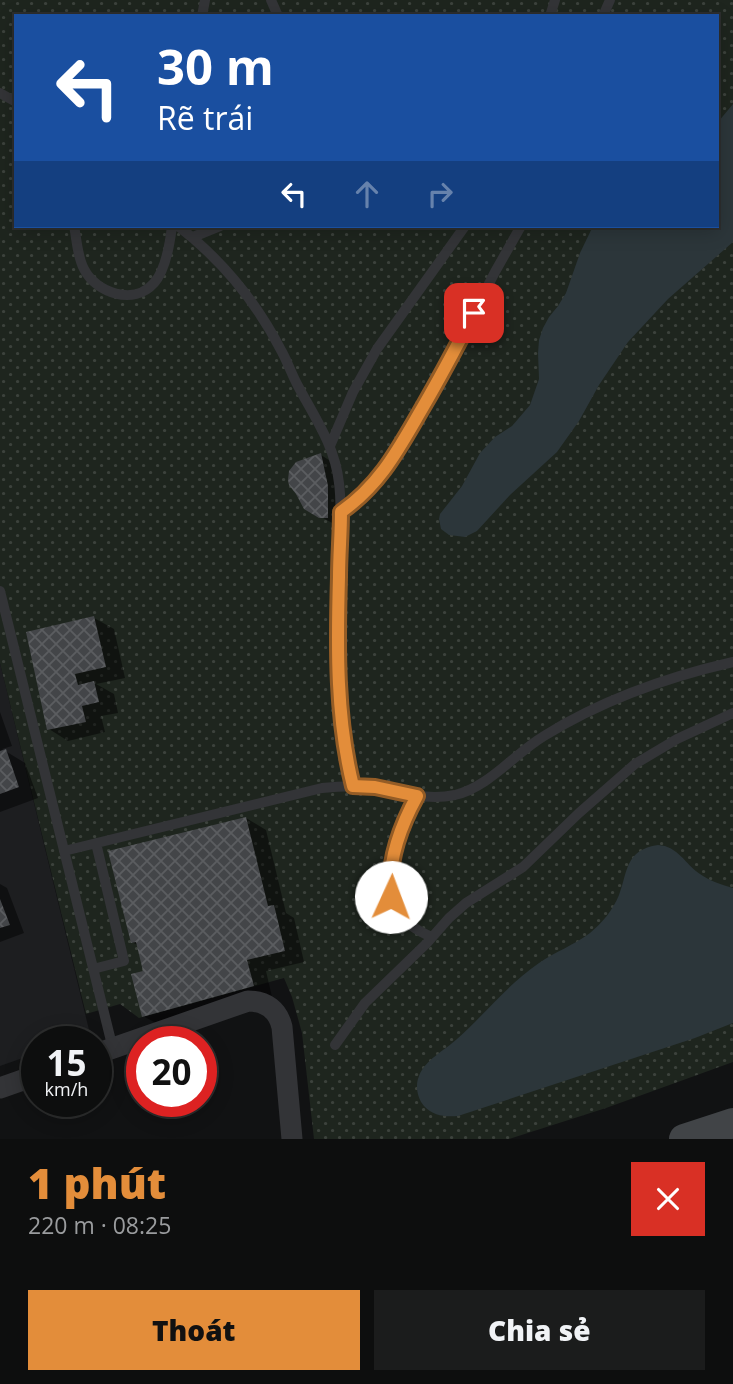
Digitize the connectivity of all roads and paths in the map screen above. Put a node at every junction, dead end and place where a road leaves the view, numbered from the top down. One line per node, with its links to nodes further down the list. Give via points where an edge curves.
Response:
1 (75, 228): 2 (lane, via 81,263 88,275 111,292 130,295 147,290 158,278)
2 (172, 228)
3 (181, 228): 7 (lane)
4 (215, 228): 7 (lane)
5 (464, 228): 8 (lane, via 377,349)
6 (520, 228): 9 (lane, via 387,468)
7 (193, 237): 8 (lane, via 233,276 256,308)
8 (330, 446): 9 (lane)
9 (341, 512): 13 (lane, via 339,680 346,760)
10 (0, 591): 16 (lane)
11 (733, 662): 14 (lane, via 662,681 585,713 469,790 439,797)
12 (733, 713): 17 (lane, via 635,764 523,867 466,903)
13 (353, 786): 14 (lane); 15 (lane, via 322,789)
14 (417, 796): 17 (lane, via 394,853 391,897 402,918)
15 (96, 843): 16 (lane); 18 (lane, via 124,961)
16 (64, 850): 18 (lane)
17 (432, 937): 20 (lane, via 365,1003)
18 (93, 969): 19 (lane)
19 (101, 1026)
20 (335, 1045)
21 (112, 1050): 25 (street, via 248,1001 265,1003 282,1027)
22 (21, 1081): 23 (street)
23 (0, 1088)
24 (733, 1123): 26 (street)
25 (292, 1139)
26 (684, 1139)

